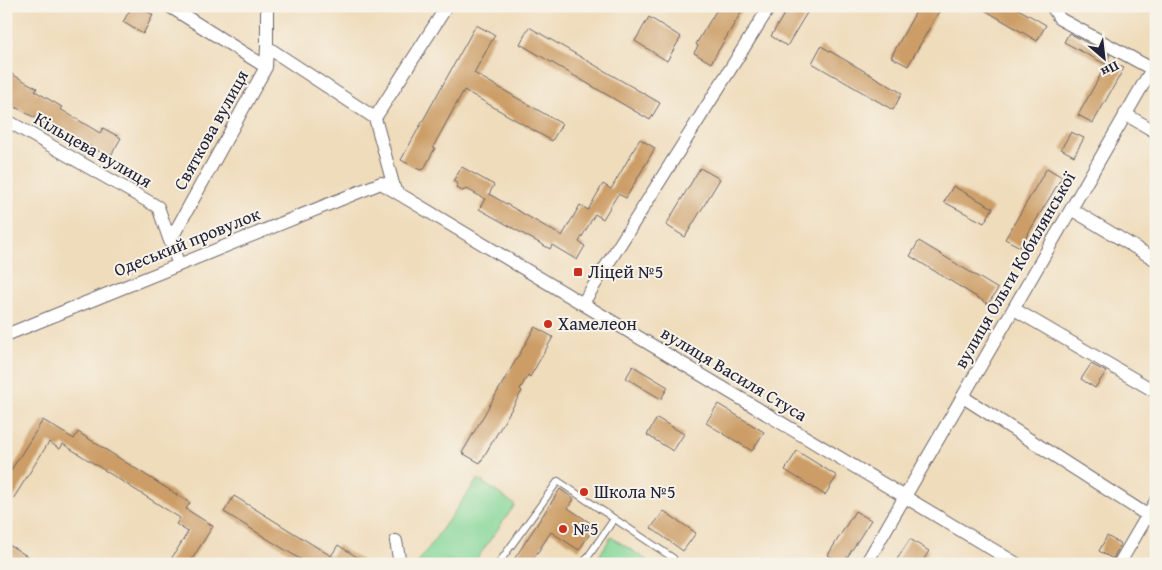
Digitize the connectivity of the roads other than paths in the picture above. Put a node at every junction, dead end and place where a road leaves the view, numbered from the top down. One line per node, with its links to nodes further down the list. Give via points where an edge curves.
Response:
1 (169, 6): 8 (street)
2 (267, 6): 6 (street, Святкова вулиця)
3 (447, 6): 10 (street)
4 (770, 6): 19 (street)
5 (1052, 6): 7 (street, via 1060,19)
6 (267, 47): 8 (street, Святкова вулиця); 10 (street)
7 (1154, 65): 9 (street, вулиця Ольги Кобилянської)
8 (266, 67): 16 (street, Святкова вулиця)
9 (1126, 114): 12 (street); 15 (street, вулиця Ольги Кобилянської)
10 (375, 118): 14 (street)
11 (6, 120): 16 (street, Кільцева вулиця, via 158,207)
12 (1156, 132)
13 (381, 183): 14 (street, вулиця Василя Стуса); 18 (street, Одеський провулок)
14 (395, 191): 19 (street, вулиця Василя Стуса)
15 (1071, 209): 17 (street); 20 (street, вулиця Ольги Кобилянської)
16 (170, 241): 18 (street)
17 (1156, 260)
18 (179, 265): 21 (street, Одеський провулок)
19 (583, 303): 24 (street, вулиця Василя Стуса)
20 (1014, 308): 22 (street); 23 (street, вулиця Ольги Кобилянської)
21 (6, 334)
22 (1156, 392)
23 (962, 397): 24 (street, вулиця Ольги Кобилянської); 26 (street)
24 (905, 496): 33 (street, вулиця Ольги Кобилянської); 34 (street, вулиця Василя Стуса)
25 (1156, 501): 26 (street)
26 (1147, 515): 35 (street)
27 (614, 519): 29 (lane); 31 (lane, via 558,481); 32 (lane)
28 (396, 541): 30 (street)
29 (673, 558)
30 (400, 564)
31 (498, 564)
32 (583, 564)
33 (866, 564)
34 (1018, 564)
35 (1119, 564)

